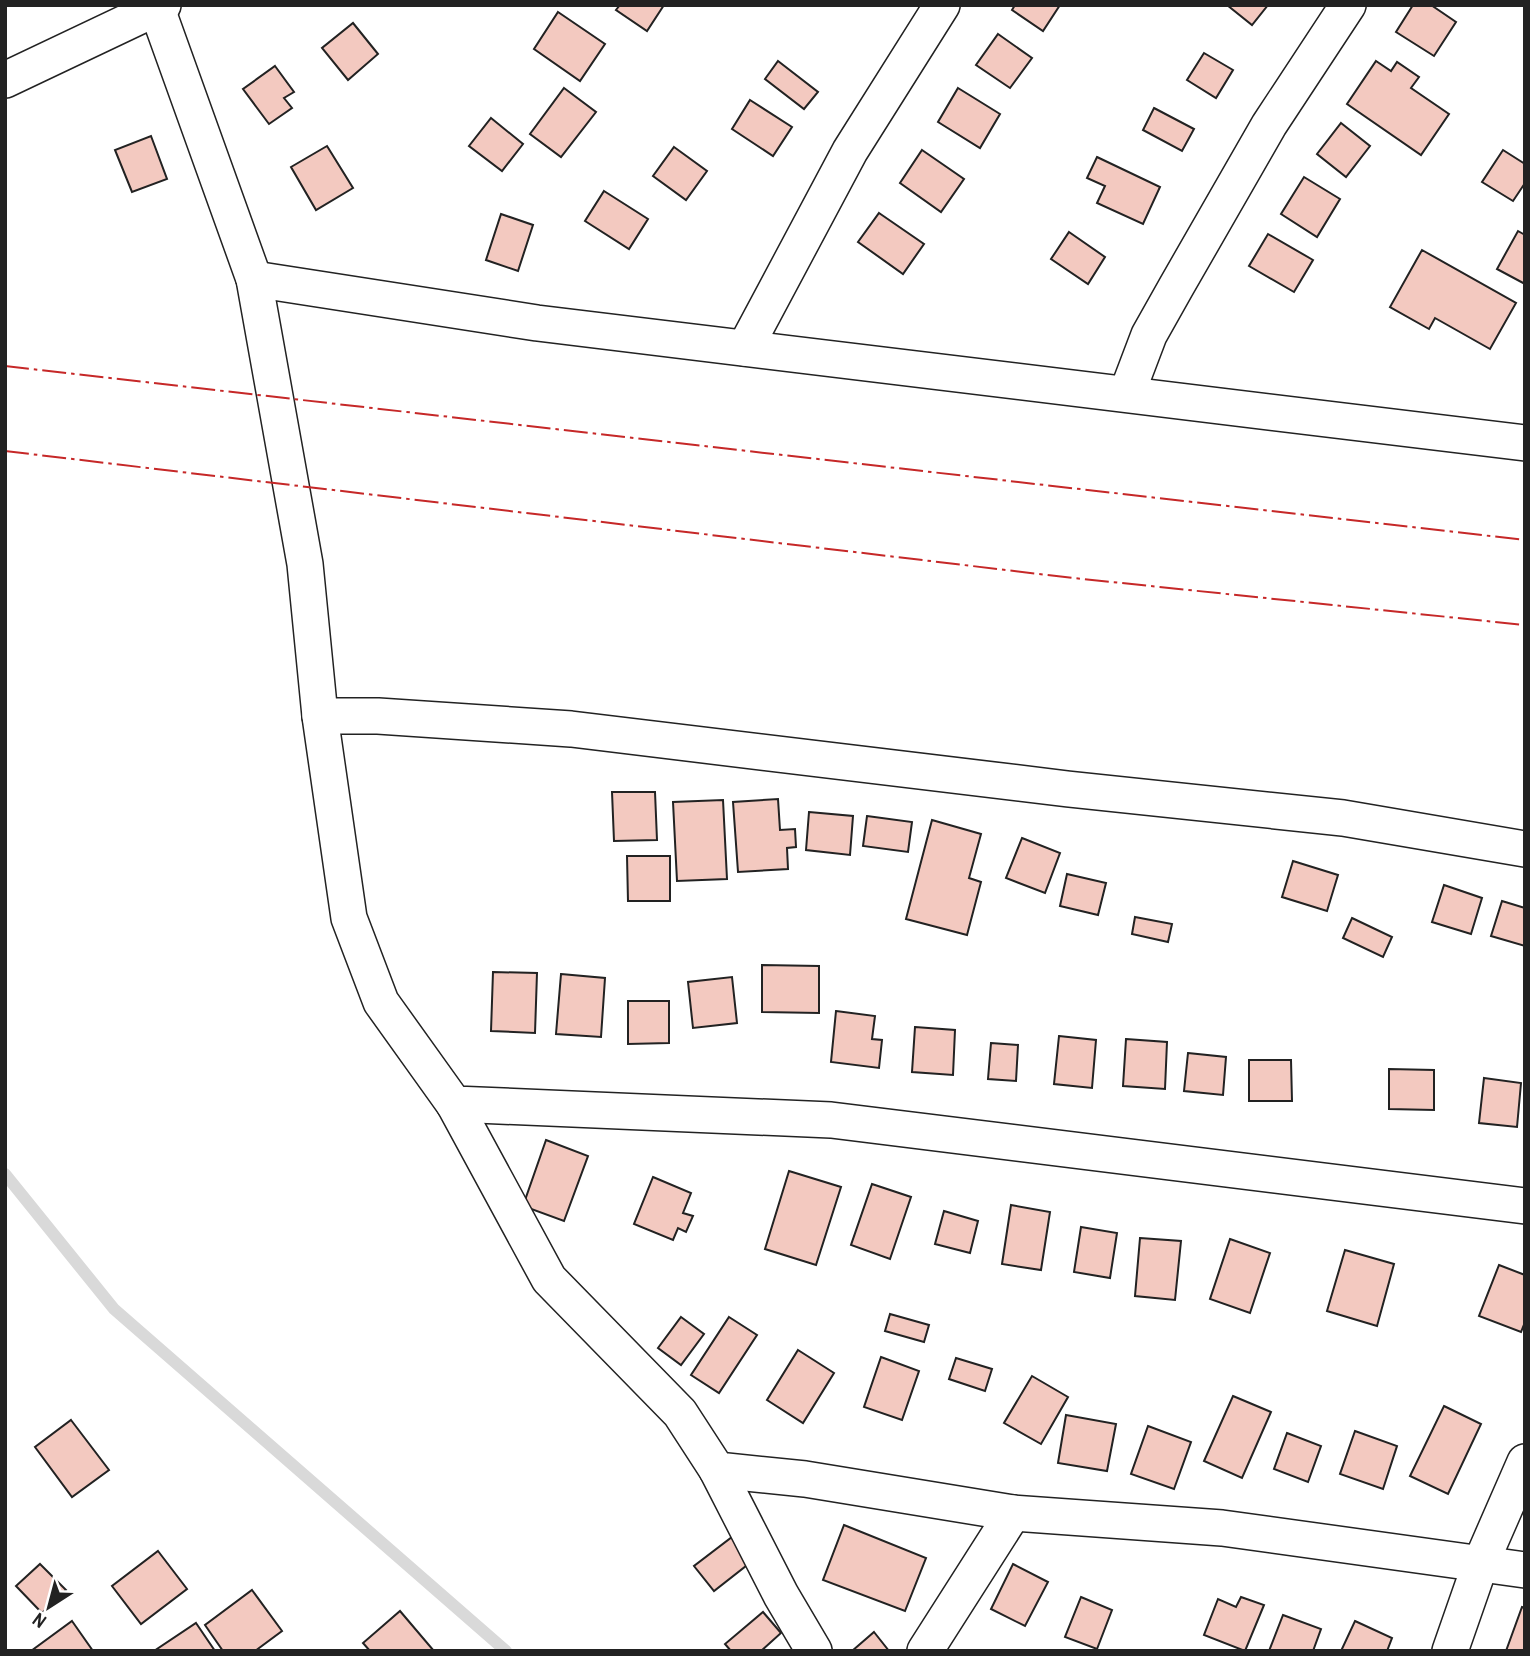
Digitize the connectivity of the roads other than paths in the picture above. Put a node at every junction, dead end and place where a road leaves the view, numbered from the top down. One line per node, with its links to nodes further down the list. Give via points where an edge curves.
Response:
1 (942, 5): 6 (street, via 850,151)
2 (1348, 5): 7 (street, via 1269,125 1176,287 1149,335)
3 (160, 7): 4 (street); 5 (street)
4 (5, 80)
5 (254, 279): 6 (street, via 537,323); 9 (street, via 305,564)
6 (745, 348): 7 (street)
7 (1127, 393): 8 (street)
8 (1525, 443)
9 (320, 716): 10 (street, via 571,729 1343,818); 11 (street, via 349,918 381,1002)
10 (1525, 849)
11 (454, 1104): 12 (street, via 831,1120); 14 (street, via 549,1279 680,1413)
12 (1525, 1206)
13 (1525, 1462): 16 (street)
14 (717, 1470): 15 (street, via 806,1479); 18 (street)
15 (1013, 1513): 16 (street, via 1222,1528); 19 (street)
16 (1480, 1565): 17 (street); 20 (street)
17 (1525, 1570)
18 (814, 1651)
19 (925, 1651)
20 (1450, 1651)

